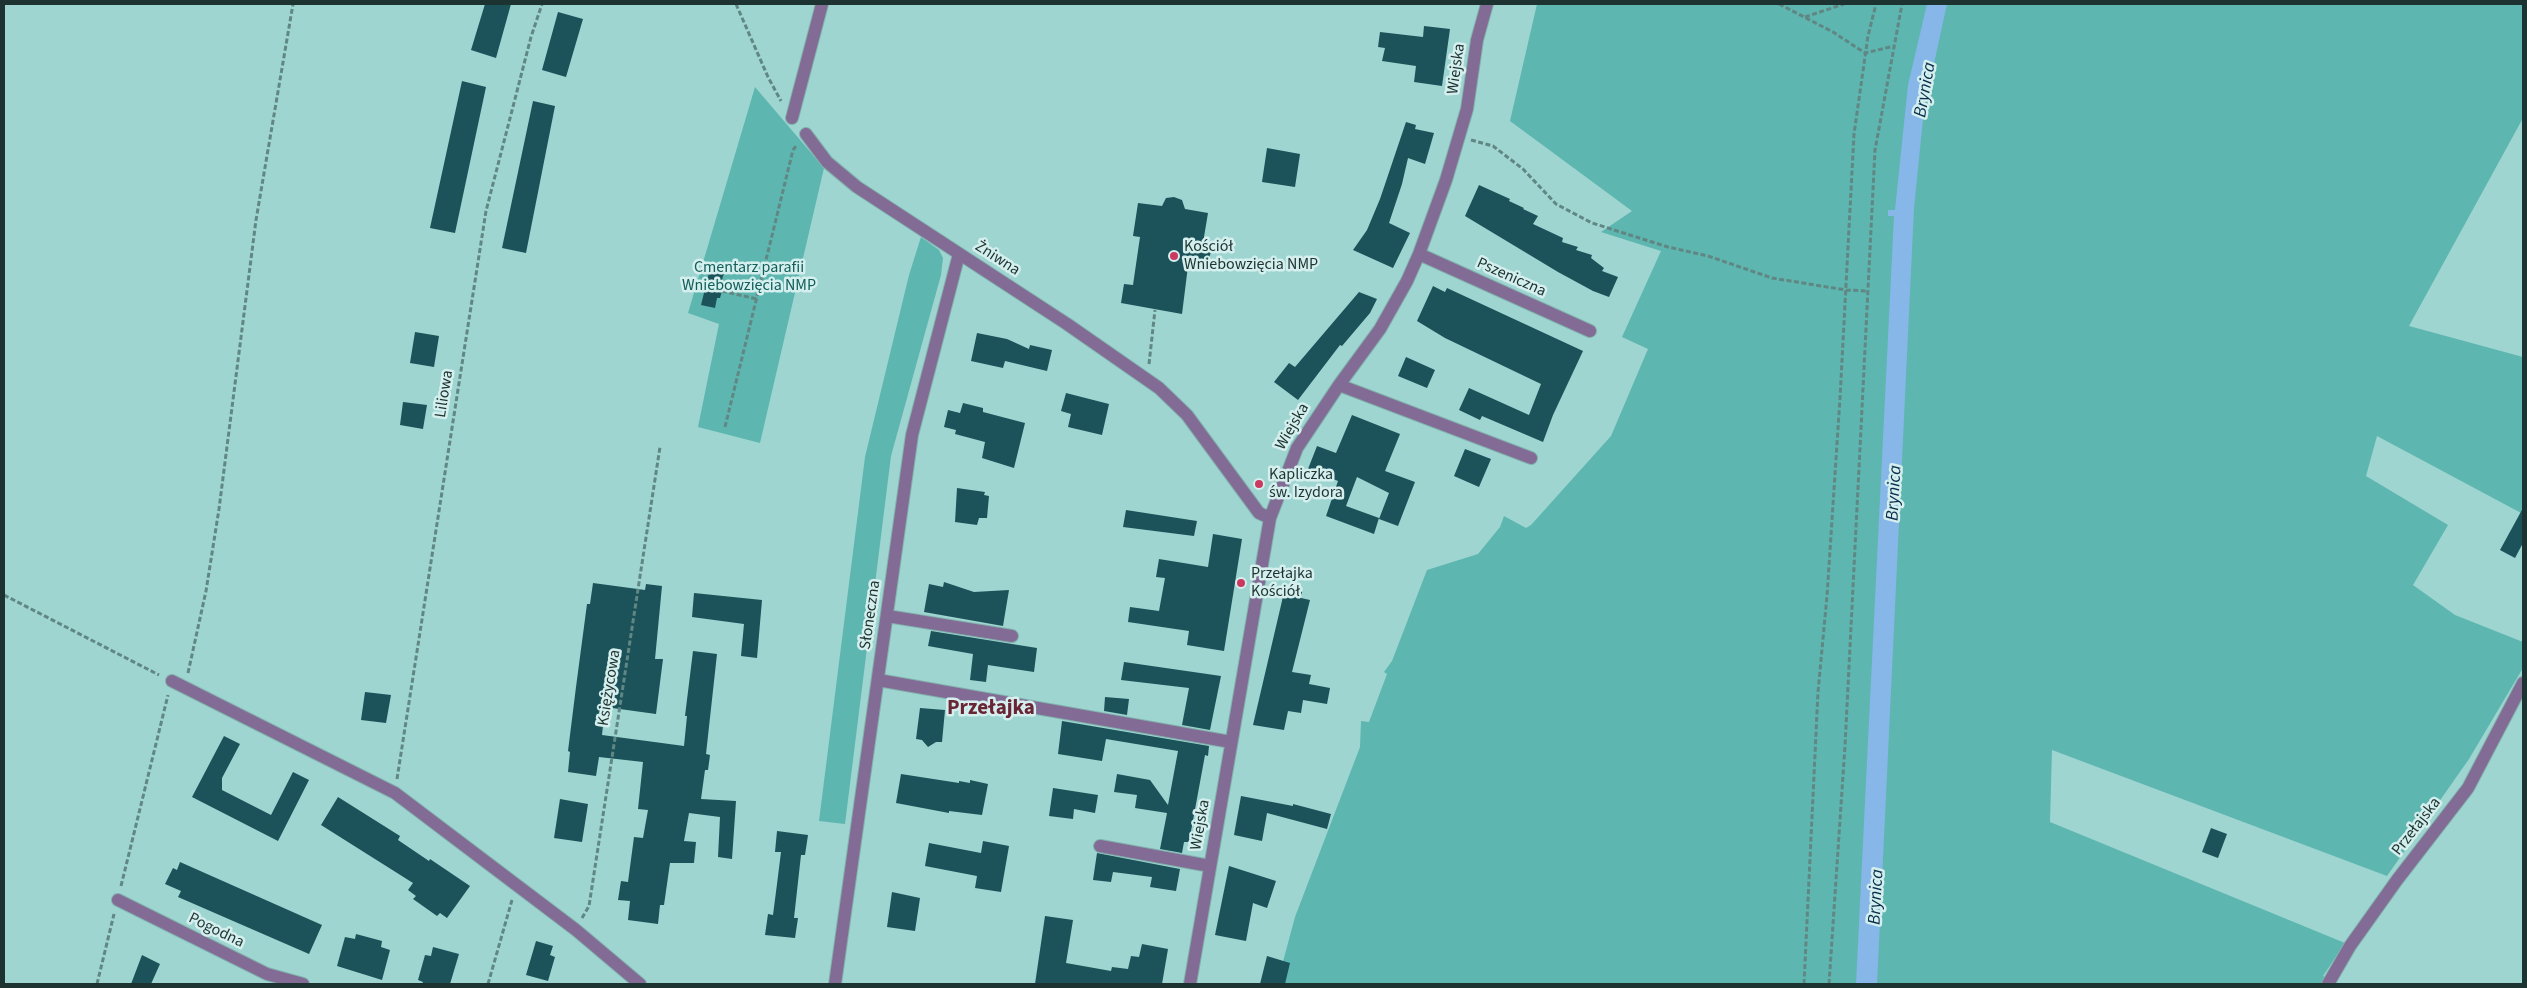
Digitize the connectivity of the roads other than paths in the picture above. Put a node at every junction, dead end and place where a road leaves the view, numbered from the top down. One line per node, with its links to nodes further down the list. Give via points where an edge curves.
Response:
1 (822, 4): 3 (street)
2 (1487, 4): 6 (street, Wiejska, via 1459,136)
3 (792, 118)
4 (806, 134): 5 (street, Żniwna, via 827,162 857,186)
5 (959, 254): 10 (street, Żniwna, via 1159,388 1187,415 1258,513); 11 (street, Słoneczna, via 912,435)
6 (1419, 254): 7 (street, Pszeniczna); 8 (street, Wiejska, via 1380,330)
7 (1590, 331)
8 (1338, 385): 9 (street); 10 (street, Wiejska, via 1297,448)
9 (1531, 458)
10 (1270, 518): 16 (street, Wiejska)
11 (887, 616): 12 (street); 13 (street, Słoneczna)
12 (1012, 636)
13 (878, 680): 16 (street); 22 (street, Słoneczna)
14 (172, 681): 21 (street, via 395,793 576,930)
15 (2523, 684): 24 (street, Przełajska, via 2468,788 2392,887 2350,946)
16 (1231, 742): 18 (street, Wiejska)
17 (1100, 846): 18 (street)
18 (1210, 866): 23 (street, Wiejska)
19 (118, 900): 20 (street, Pogodna, via 267,974)
20 (303, 984)
21 (640, 984)
22 (835, 984)
23 (1190, 984)
24 (2328, 984)

